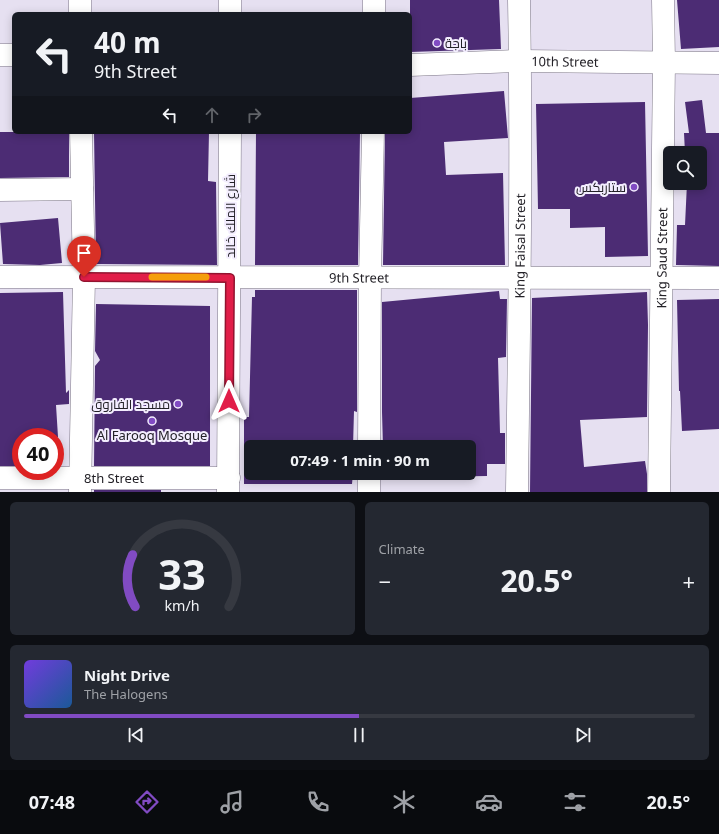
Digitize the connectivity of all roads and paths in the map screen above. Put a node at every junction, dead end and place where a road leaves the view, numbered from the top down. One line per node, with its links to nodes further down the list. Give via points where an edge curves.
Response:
1 (80, 0): 6 (street)
2 (230, 0): 7 (street)
3 (374, 0): 8 (street)
4 (519, 0): 11 (street, King Faisal Street)
5 (663, 0): 12 (street, King Saud Street)
6 (80, 12)
7 (230, 12)
8 (374, 12)
9 (0, 55): 10 (street)
10 (12, 55)
11 (520, 61): 12 (street, 10th Street); 14 (street, 10th Street); 24 (street, King Faisal Street)
12 (664, 62): 13 (street, 10th Street); 25 (street, King Saud Street)
13 (719, 63)
14 (412, 65)
15 (81, 134): 18 (street)
16 (230, 134): 22 (street, شارع الملك خالد)
17 (373, 134): 23 (street)
18 (82, 189): 19 (street); 21 (street)
19 (0, 190)
20 (0, 277): 21 (street, 9th Street)
21 (84, 277): 22 (street, 9th Street); 30 (street)
22 (230, 278): 23 (street, 9th Street); 31 (street, شارع الملك خالد)
23 (370, 278): 24 (street, 9th Street); 27 (street)
24 (520, 278): 25 (street, 9th Street); 34 (street, King Faisal Street)
25 (661, 278): 26 (street, 9th Street); 35 (street, King Saud Street)
26 (719, 278)
27 (369, 440)
28 (0, 478): 30 (street, 8th Street)
29 (369, 480): 32 (street)
30 (80, 485): 31 (street, 8th Street)
31 (228, 485)
32 (369, 492): 33 (street)
33 (378, 492)
34 (517, 492)
35 (659, 492)

